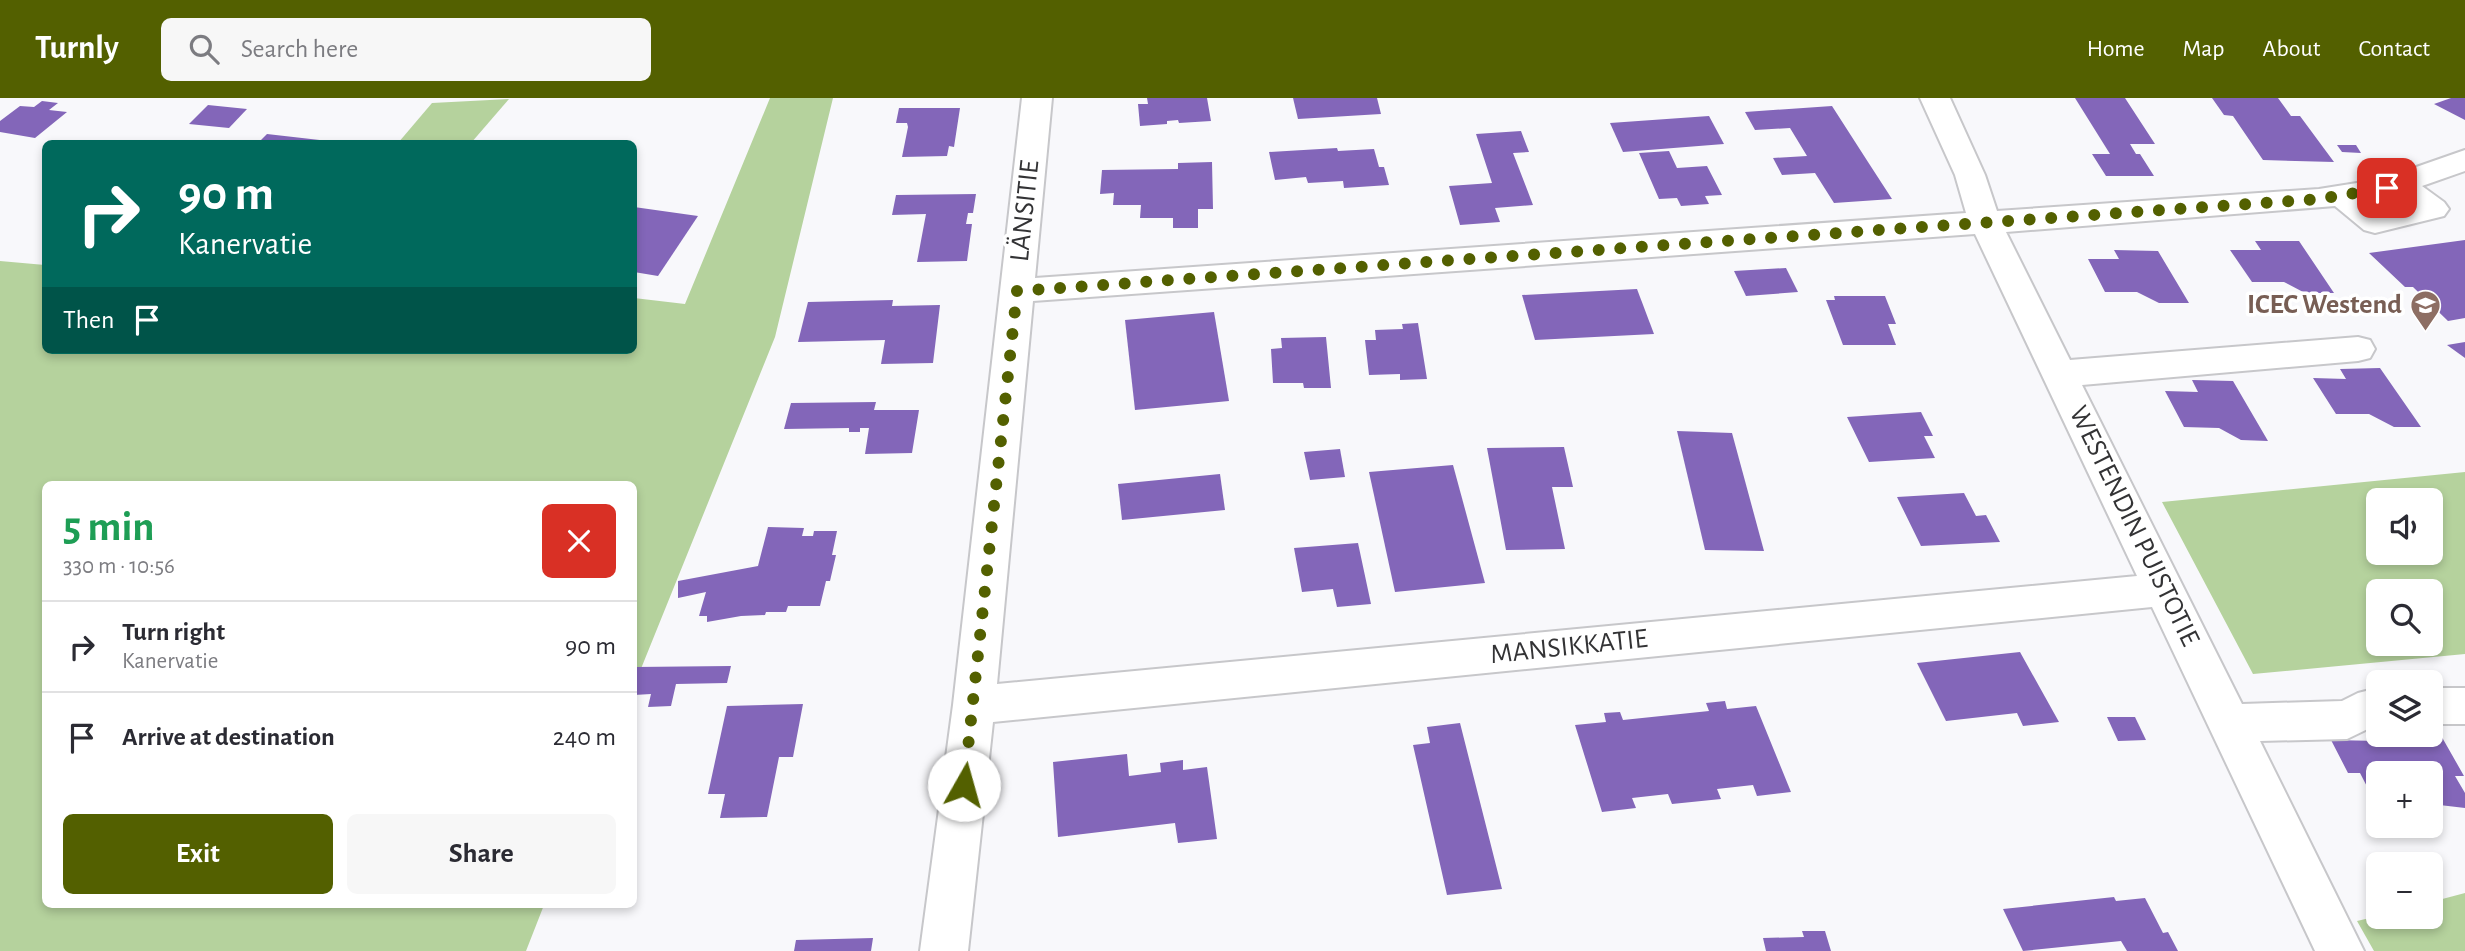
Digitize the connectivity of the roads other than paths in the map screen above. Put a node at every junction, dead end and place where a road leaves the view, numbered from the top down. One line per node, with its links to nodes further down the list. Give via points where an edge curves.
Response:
1 (1037, 98): 7 (street, LÄNSITIE)
2 (1935, 98): 6 (street, WESTENDIN PUISTOTIE, via 1970,175)
3 (2465, 160): 4 (street)
4 (2398, 184): 5 (street); 5 (street, via 2434,209 2375,223)
5 (2341, 195): 6 (street)
6 (1985, 222): 7 (street); 9 (street, WESTENDIN PUISTOTIE)
7 (1017, 291): 11 (street, LÄNSITIE)
8 (2358, 349): 9 (street)
9 (2060, 374): 10 (street, WESTENDIN PUISTOTIE)
10 (2164, 590): 11 (street, MANSIKKATIE); 15 (street, WESTENDIN PUISTOTIE)
11 (974, 705): 16 (street, LÄNSITIE)
12 (2443, 706): 13 (street)
13 (2465, 706)
14 (2366, 710): 15 (street, via 2347,720)
15 (2229, 723): 17 (street, WESTENDIN PUISTOTIE)
16 (944, 951)
17 (2340, 951)

